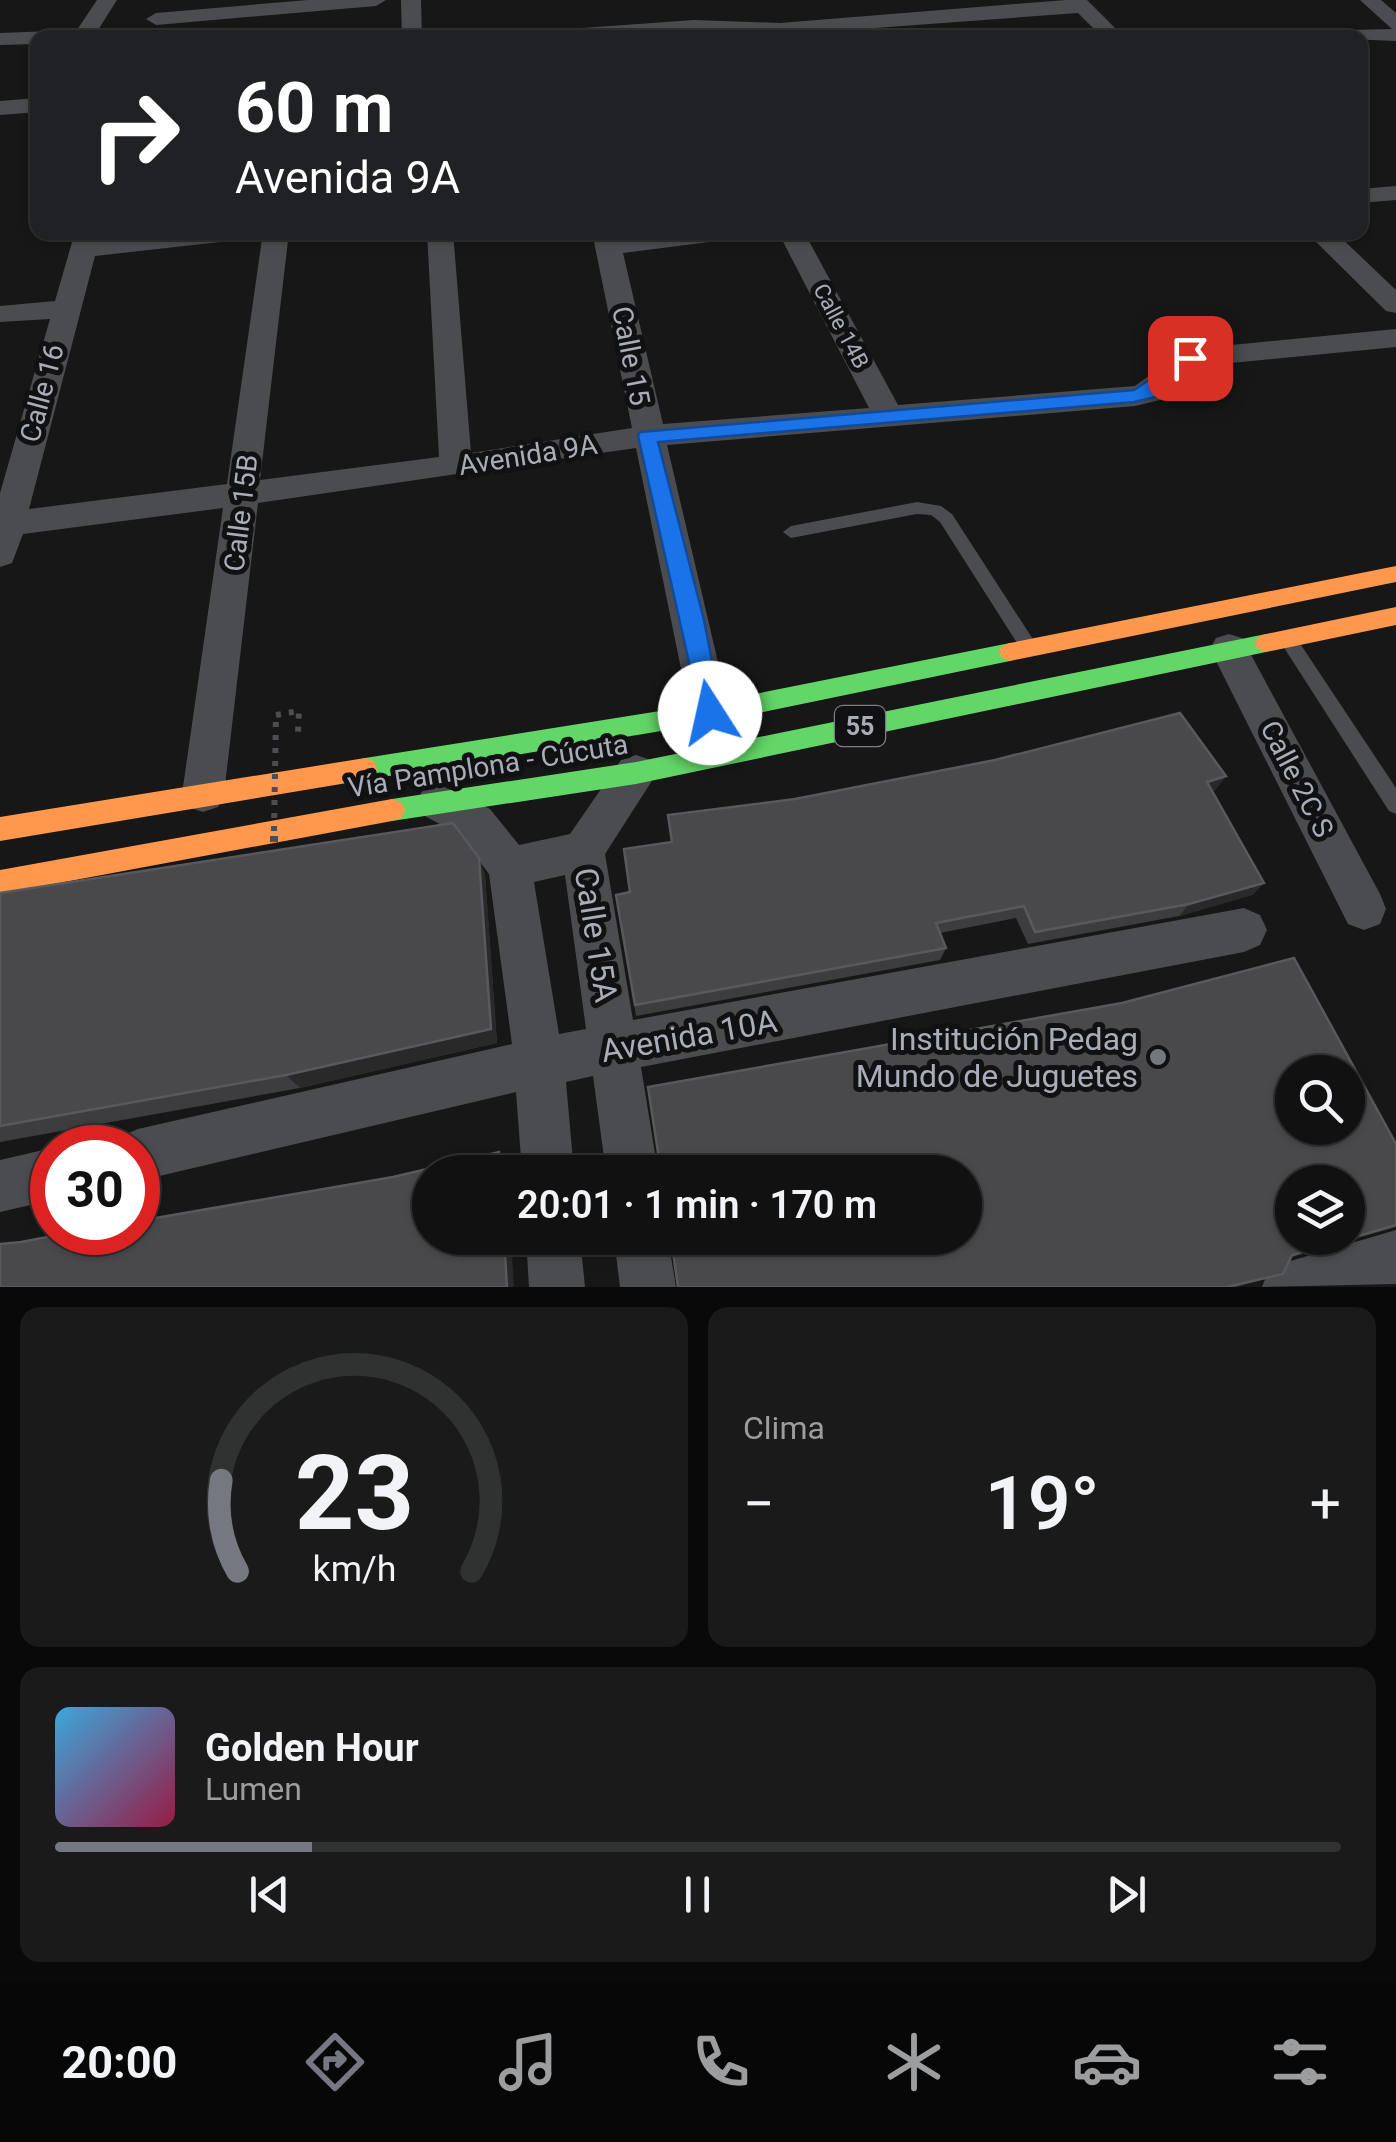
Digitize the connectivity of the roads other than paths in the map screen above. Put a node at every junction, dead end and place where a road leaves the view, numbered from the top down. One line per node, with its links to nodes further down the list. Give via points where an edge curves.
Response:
1 (107, 0): 10 (street)
2 (376, 0): 8 (street)
3 (411, 0): 12 (street)
4 (698, 0): 13 (street)
5 (872, 0): 15 (street)
6 (1370, 0): 9 (street)
7 (1080, 4): 15 (street); 16 (street)
8 (154, 22): 11 (street)
9 (1396, 24)
10 (87, 30)
11 (111, 30)
12 (412, 30)
13 (697, 30)
14 (738, 30): 15 (street)
15 (861, 30)
16 (1107, 30)
17 (1396, 35): 18 (street)
18 (1368, 36)
19 (30, 38): 20 (street)
20 (0, 39)
21 (30, 106): 22 (street)
22 (0, 108)
23 (1396, 193): 24 (street)
24 (1368, 195)
25 (275, 240): 38 (street, Calle 15B)
26 (441, 240): 37 (street)
27 (607, 240): 36 (street, Calle 15)
28 (795, 240): 35 (street, Calle 14B)
29 (1327, 240): 31 (street)
30 (86, 241): 32 (street, Calle 16)
31 (1396, 306)
32 (64, 309): 33 (street); 40 (street, Calle 16)
33 (0, 314)
34 (1396, 338): 35 (street, Avenida 9A, via 1190,358 1134,396)
35 (890, 419): 36 (street, Avenida 9A)
36 (647, 436): 37 (street, Avenida 9A); 46 (street, Calle 15)
37 (456, 466): 38 (street, Avenida 9A)
38 (245, 492): 40 (street, Avenida 9A); 48 (street, Calle 15B)
39 (790, 532): 45 (lane, via 934,510 946,518)
40 (4, 539)
41 (1396, 574): 45 (highway, Vía Pamplona - Cúcuta / 55)
42 (1396, 616): 43 (highway, Vía Pamplona - Cúcuta / 55)
43 (1286, 638): 44 (highway, Vía Pamplona - Cúcuta / 55); 50 (lane)
44 (1229, 648): 47 (highway, Vía Pamplona - Cúcuta / 55); 55 (street, Calle 2C S)
45 (1030, 650): 46 (highway, Vía Pamplona - Cúcuta / 55)
46 (710, 713): 48 (highway, Vía Pamplona - Cúcuta / 55)
47 (636, 773): 49 (highway, Vía Pamplona - Cúcuta / 55); 52 (street, Calle 15A)
48 (203, 794): 51 (highway, Vía Pamplona - Cúcuta / 55)
49 (438, 802): 53 (street, via 475,822); 54 (highway, Vía Pamplona - Cúcuta / 55)
50 (1396, 805)
51 (0, 829)
52 (583, 851): 53 (street); 57 (street, Calle 15A)
53 (510, 867): 58 (street)
54 (0, 882)
55 (1364, 910)
56 (1244, 930): 57 (street, Avenida 10A)
57 (615, 1050): 58 (street, Avenida 10A); 61 (street, Calle 15A)
58 (538, 1062): 59 (street, Avenida 10A); 60 (street)
59 (160, 1150)
60 (546, 1155)
61 (630, 1155)
62 (30, 1179): 63 (street)
63 (0, 1186)
64 (554, 1255): 67 (street)
65 (643, 1255): 68 (street)
66 (1396, 1257): 69 (street)
67 (557, 1287)
68 (648, 1287)
69 (1290, 1287)

